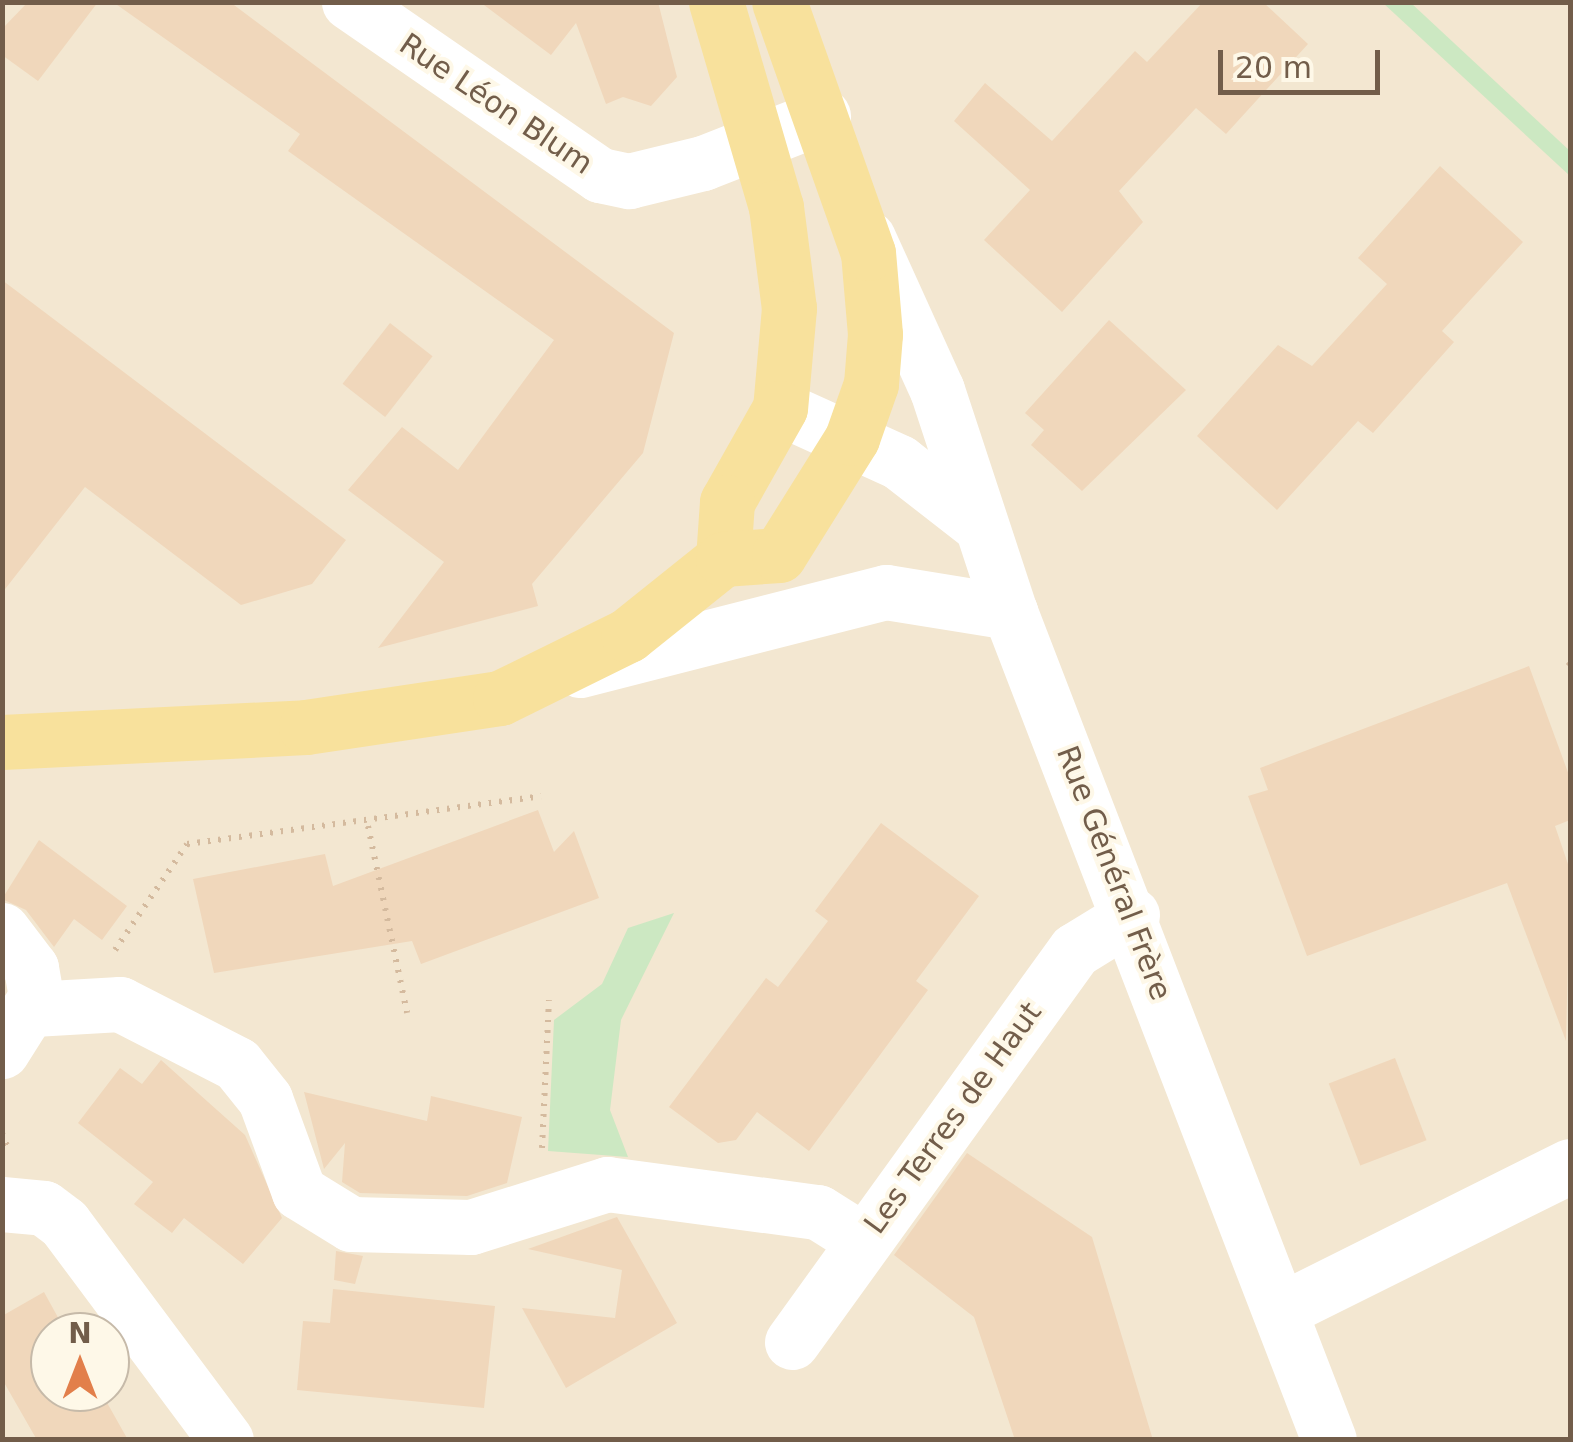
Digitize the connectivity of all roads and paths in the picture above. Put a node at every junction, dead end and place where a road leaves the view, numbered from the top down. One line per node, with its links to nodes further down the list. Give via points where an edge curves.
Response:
1 (348, 2): 5 (street, Rue Léon Blum, via 600,175 629,181)
2 (716, 2): 5 (main road)
3 (779, 2): 4 (main road)
4 (823, 116): 5 (street, Rue Léon Blum); 6 (main road)
5 (759, 141): 7 (main road, via 789,308)
6 (856, 212): 8 (main road, via 875,334 871,384); 9 (street, Rue Général Frère, via 932,376)
7 (780, 408): 8 (street); 10 (main road, via 728,502)
8 (852, 438): 9 (street); 10 (main road, via 778,555)
9 (980, 525): 11 (street, Rue Général Frère)
10 (722, 560): 12 (main road)
11 (1010, 612): 12 (street, via 886,592); 16 (street, Rue Général Frère)
12 (558, 676): 13 (main road, via 500,698 382,718)
13 (2, 742)
14 (541, 796): 15 (path)
15 (368, 826): 18 (path, via 186,844 98,976); 20 (path)
16 (1132, 916): 26 (street, Les Terres de Haut, via 1075,950); 27 (street, Rue Général Frère)
17 (2, 930): 21 (street, via 32,968)
18 (92, 1000): 21 (street); 25 (street, via 148,1014 246,1073 299,1192 316,1209 351,1224 434,1232)
19 (549, 1000): 25 (path)
20 (407, 1013)
21 (18, 1030)
22 (2, 1133): 24 (path)
23 (1570, 1166): 27 (street)
24 (6, 1179): 29 (street, via 64,1223)
25 (539, 1204): 26 (street, via 607,1184 648,1187 818,1212)
26 (864, 1240): 28 (street, Les Terres de Haut)
27 (1282, 1310): 30 (street, Rue Général Frère)
28 (792, 1342)
29 (226, 1440)
30 (1330, 1440)

